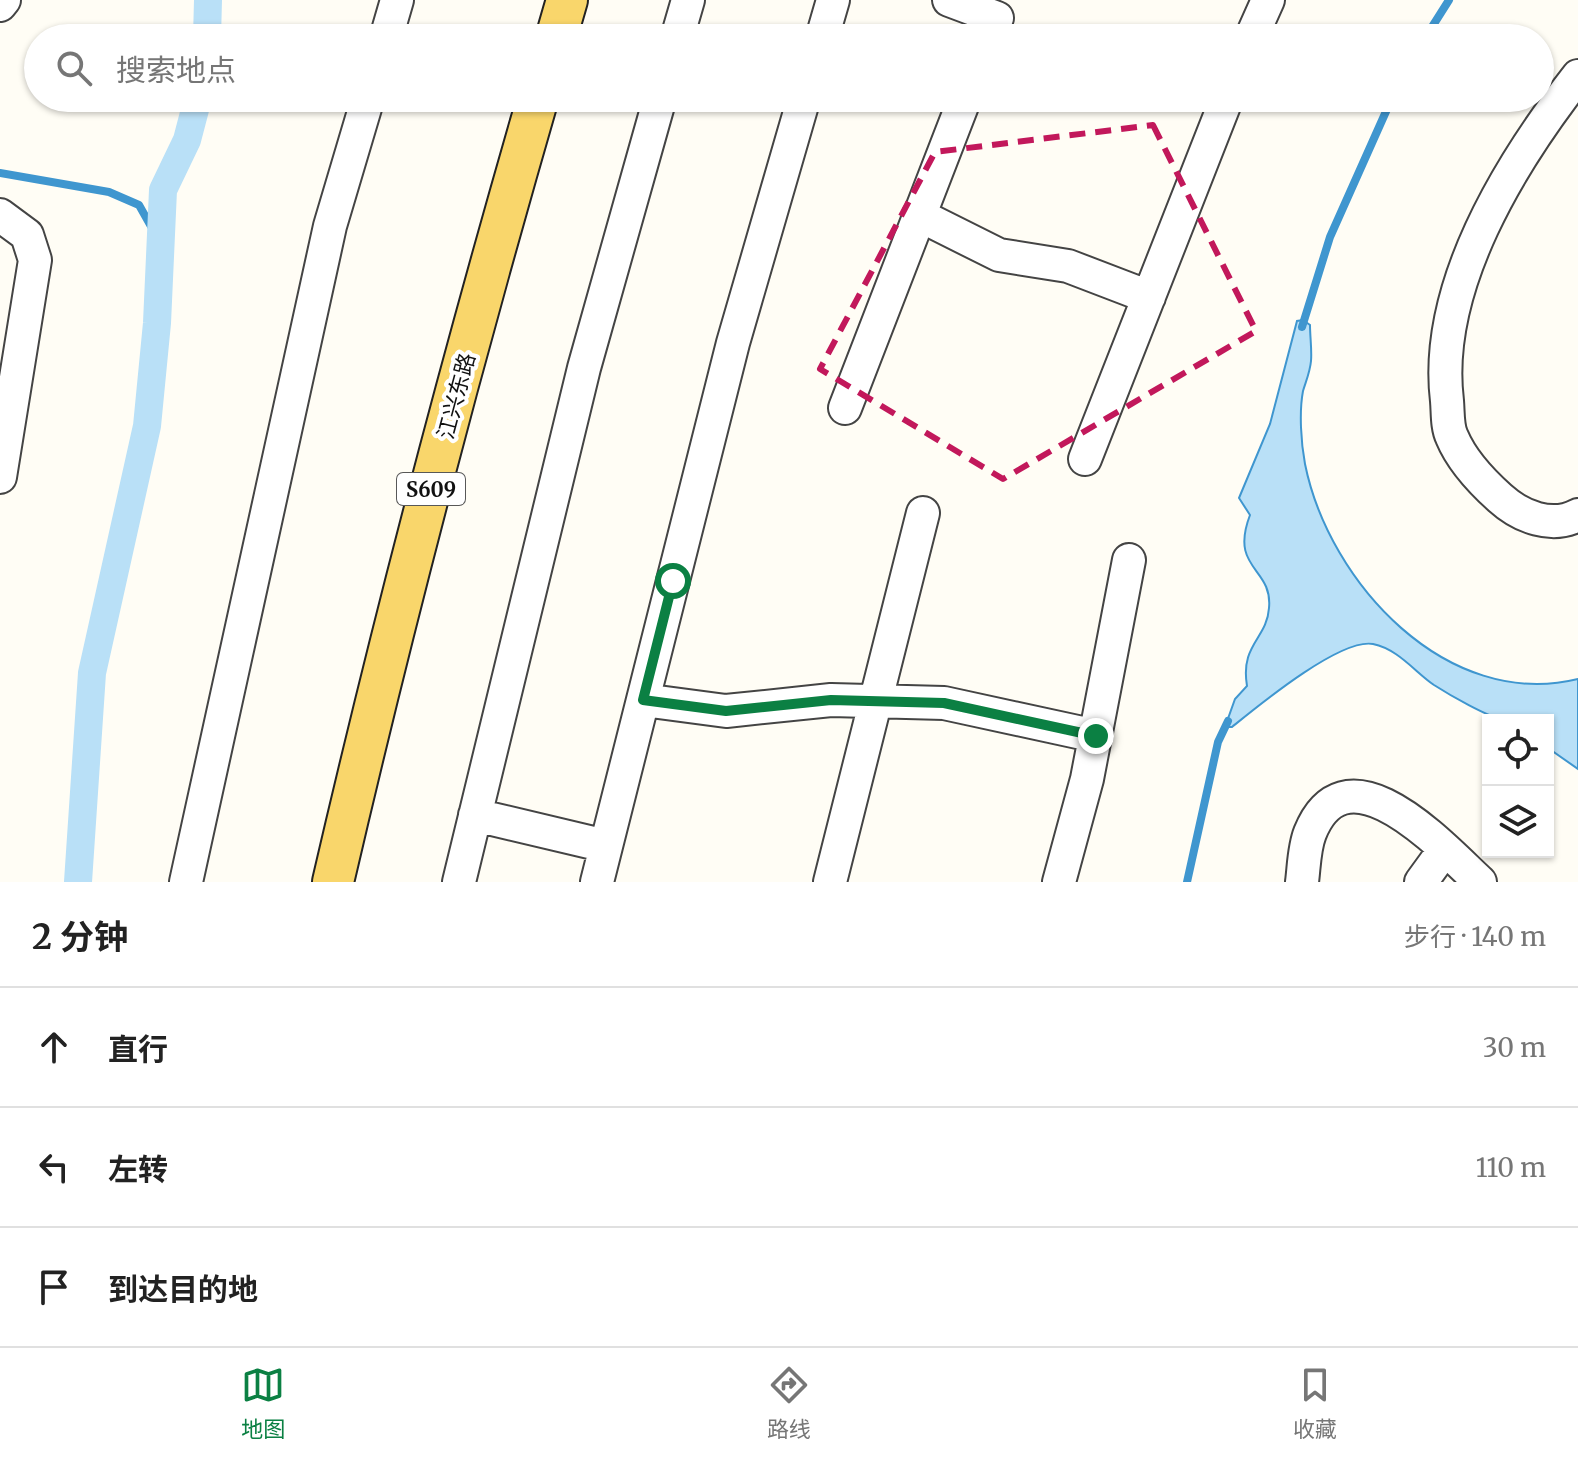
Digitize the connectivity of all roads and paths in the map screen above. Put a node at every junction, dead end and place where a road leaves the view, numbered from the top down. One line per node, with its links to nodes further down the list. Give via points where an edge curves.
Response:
1 (4, 0): 8 (street)
2 (397, 0): 10 (street)
3 (567, 0): 11 (main road)
4 (688, 0): 12 (street)
5 (833, 0): 13 (street)
6 (949, 0): 9 (street)
7 (1268, 0): 14 (street)
8 (0, 5)
9 (997, 19)
10 (390, 24)
11 (560, 24)
12 (681, 24)
13 (826, 24)
14 (1257, 24)
15 (1578, 76): 16 (street)
16 (1554, 107)
17 (364, 112): 39 (street, via 330,226)
18 (534, 112): 40 (main road, 江兴东路 / S609, via 370,721)
19 (656, 112): 36 (street, via 584,368)
20 (800, 112): 33 (street, via 733,343)
21 (959, 112): 25 (street)
22 (1222, 112): 26 (street)
23 (1550, 112): 31 (street, via 1481,227 1452,317 1444,380 1451,435 1477,478 1509,506 1542,522)
24 (0, 215): 29 (street, via 27,235 35,260)
25 (919, 215): 26 (street, via 999,255 1068,266); 27 (street)
26 (1149, 297): 28 (street)
27 (845, 408)
28 (1085, 459)
29 (0, 477)
30 (923, 513): 34 (street)
31 (1578, 515)
32 (1129, 560): 35 (street)
33 (643, 700): 34 (street, via 726,711 831,700); 37 (street)
34 (877, 701): 35 (street, via 944,703); 43 (street)
35 (1096, 736): 44 (street)
36 (475, 815): 37 (street); 41 (street)
37 (606, 846): 42 (street)
38 (1445, 849): 45 (street, via 1420,823 1394,808 1363,796 1339,800 1322,813 1309,835); 46 (street); 47 (street)
39 (186, 882)
40 (333, 882)
41 (459, 882)
42 (597, 882)
43 (830, 882)
44 (1059, 882)
45 (1302, 882)
46 (1421, 882)
47 (1480, 882)

